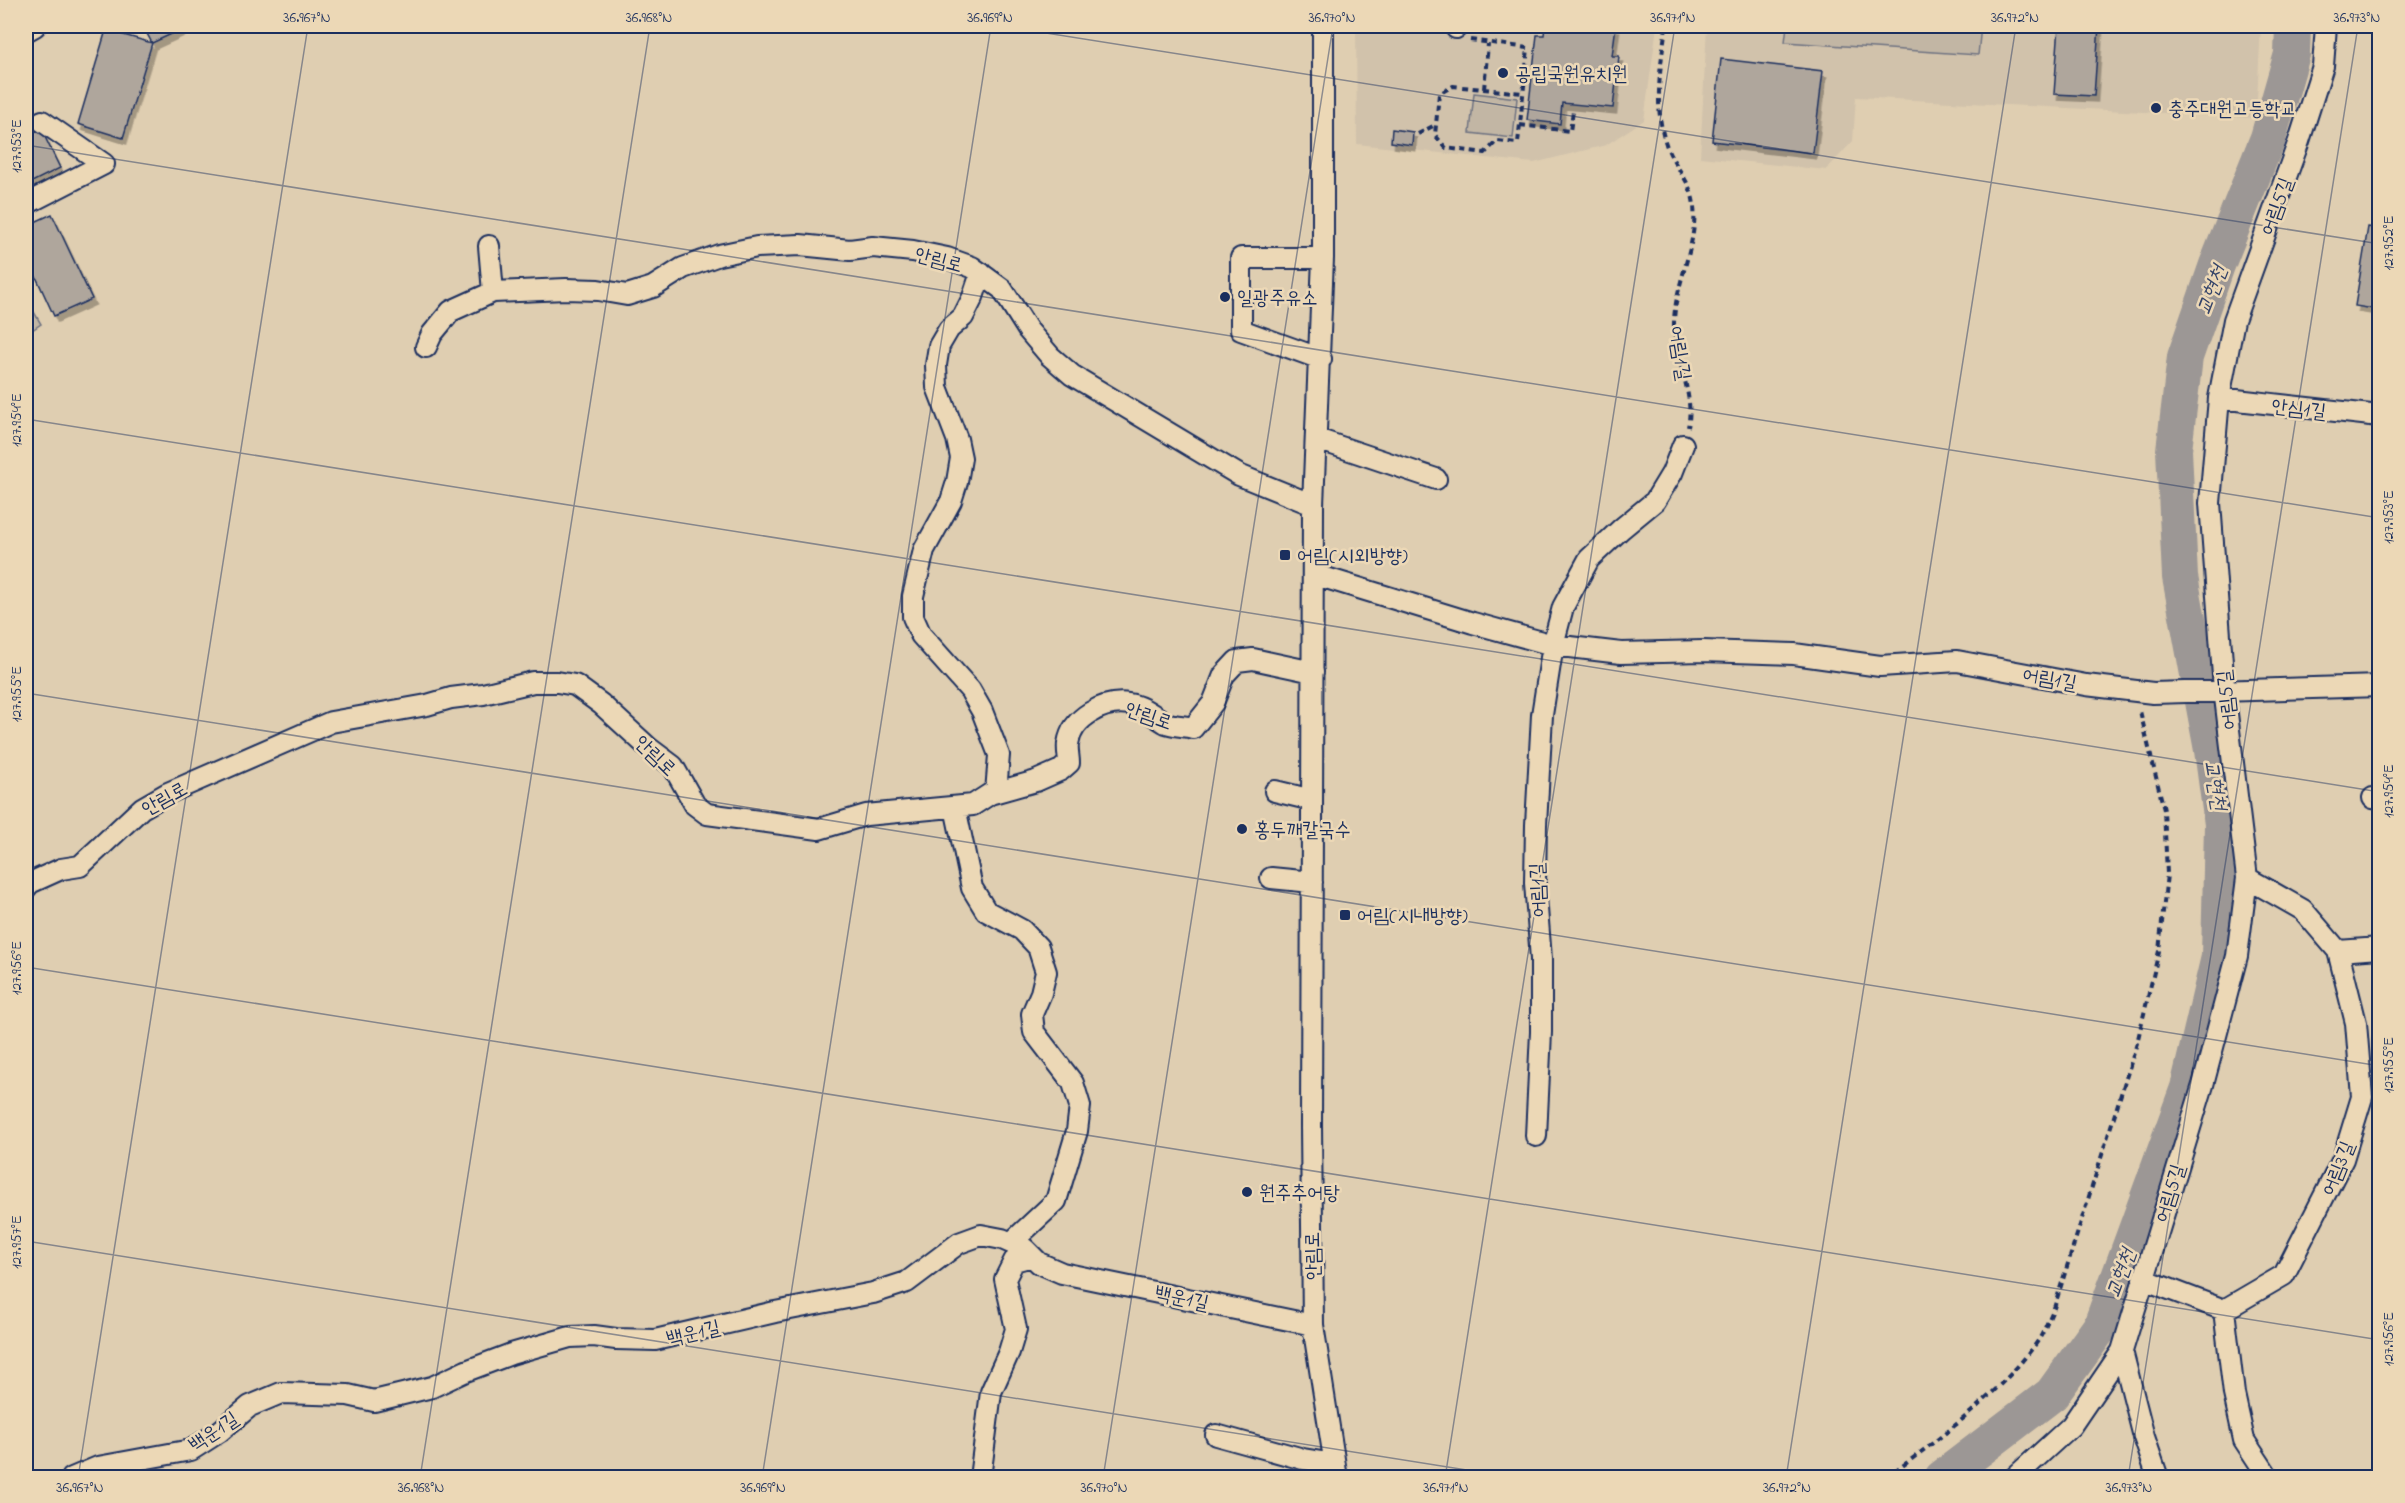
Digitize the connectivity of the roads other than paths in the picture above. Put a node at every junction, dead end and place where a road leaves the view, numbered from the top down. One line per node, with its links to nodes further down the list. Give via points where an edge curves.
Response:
1 (35, 26): 4 (street)
2 (1323, 26): 8 (street, 안림로)
3 (2326, 26): 13 (street, 어림5길, via 2323,66 2234,321)
4 (26, 30)
5 (42, 121): 6 (street, via 104,164)
6 (26, 204)
7 (489, 246): 10 (street)
8 (1323, 258): 12 (street, 안림로); 12 (street, via 1241,258 1241,330)
9 (981, 273): 10 (street, 안림로, via 947,258 914,251 800,245 757,247 719,255 683,268 653,287 627,295 566,289); 18 (street, 안림로, via 1002,289 1028,330 1072,375 1239,475); 25 (street, via 963,317 949,329 939,346 937,387 961,458 951,501 924,550 913,617 921,635 970,690 982,711 999,755)
10 (493, 292): 11 (street, 안림로, via 451,311)
11 (426, 347)
12 (1321, 359): 15 (street, 안림로)
13 (2219, 398): 14 (street, 안심1길); 23 (street, 어림5길, via 2210,503)
14 (2379, 416)
15 (1317, 439): 17 (street); 18 (street, 안림로)
16 (1683, 445): 20 (street, 어림1길, via 1655,501 1589,559 1563,608)
17 (1436, 479)
18 (1313, 505): 19 (street, 안림로)
19 (1313, 574): 20 (street, 어림1길); 21 (street, 안림로)
20 (1553, 645): 23 (street, 어림1길, via 1621,653 1794,654 1880,666 1957,661 2144,692); 34 (street, 어림1길, via 1542,715 1536,825 1535,883 1541,959)
21 (1313, 672): 25 (street, 안림로, via 1253,659 1237,661 1224,675 1213,703 1194,728 1168,724 1129,704 1107,705 1090,712 1076,726 1068,743 1069,763 1061,770 1036,782); 26 (street, 안림로)
22 (2379, 686): 23 (street)
23 (2215, 689): 29 (street, 어림5길)
24 (1275, 791): 26 (street)
25 (996, 792): 27 (street, 안림로, via 973,805)
26 (1312, 800): 30 (street, 안림로)
27 (955, 807): 31 (street, 안림로, via 866,815 819,829 707,814 695,805 673,766 601,704 575,685 532,682 331,722 142,808 80,866 61,869); 35 (street, via 972,888 986,911 1022,930 1038,947 1046,972 1032,1014 1034,1032 1073,1083 1080,1106 1077,1131 1056,1201)
28 (1271, 878): 30 (street)
29 (2247, 878): 33 (street, 어림3길, via 2303,910); 37 (street, 어림5길, via 2237,956 2203,1085)
30 (1312, 882): 39 (street, 안림로)
31 (26, 888)
32 (2379, 948): 33 (street)
33 (2338, 951): 38 (street, 어림3길, via 2356,1023 2362,1097 2343,1160 2284,1275)
34 (1536, 1136)
35 (1011, 1243): 36 (street, 백운1길); 43 (street, 백운1길, via 981,1235 959,1243 907,1282 873,1293 655,1340 570,1337 511,1354 432,1387 374,1401 348,1395 281,1393 250,1406 191,1450 98,1467)
36 (1032, 1256): 39 (street, 백운1길, via 1062,1273); 44 (street, via 1014,1261 1005,1279 1016,1329 991,1392)
37 (2143, 1279): 38 (street); 40 (street, 어림5길)
38 (2224, 1310): 47 (street, via 2244,1440)
39 (1313, 1325): 42 (street, 안림로)
40 (2122, 1351): 45 (street, 어림5길, via 2071,1426); 46 (street)
41 (1216, 1435): 42 (street)
42 (1335, 1471)
43 (72, 1478)
44 (980, 1478)
45 (2014, 1478)
46 (2158, 1478)
47 (2269, 1478)

